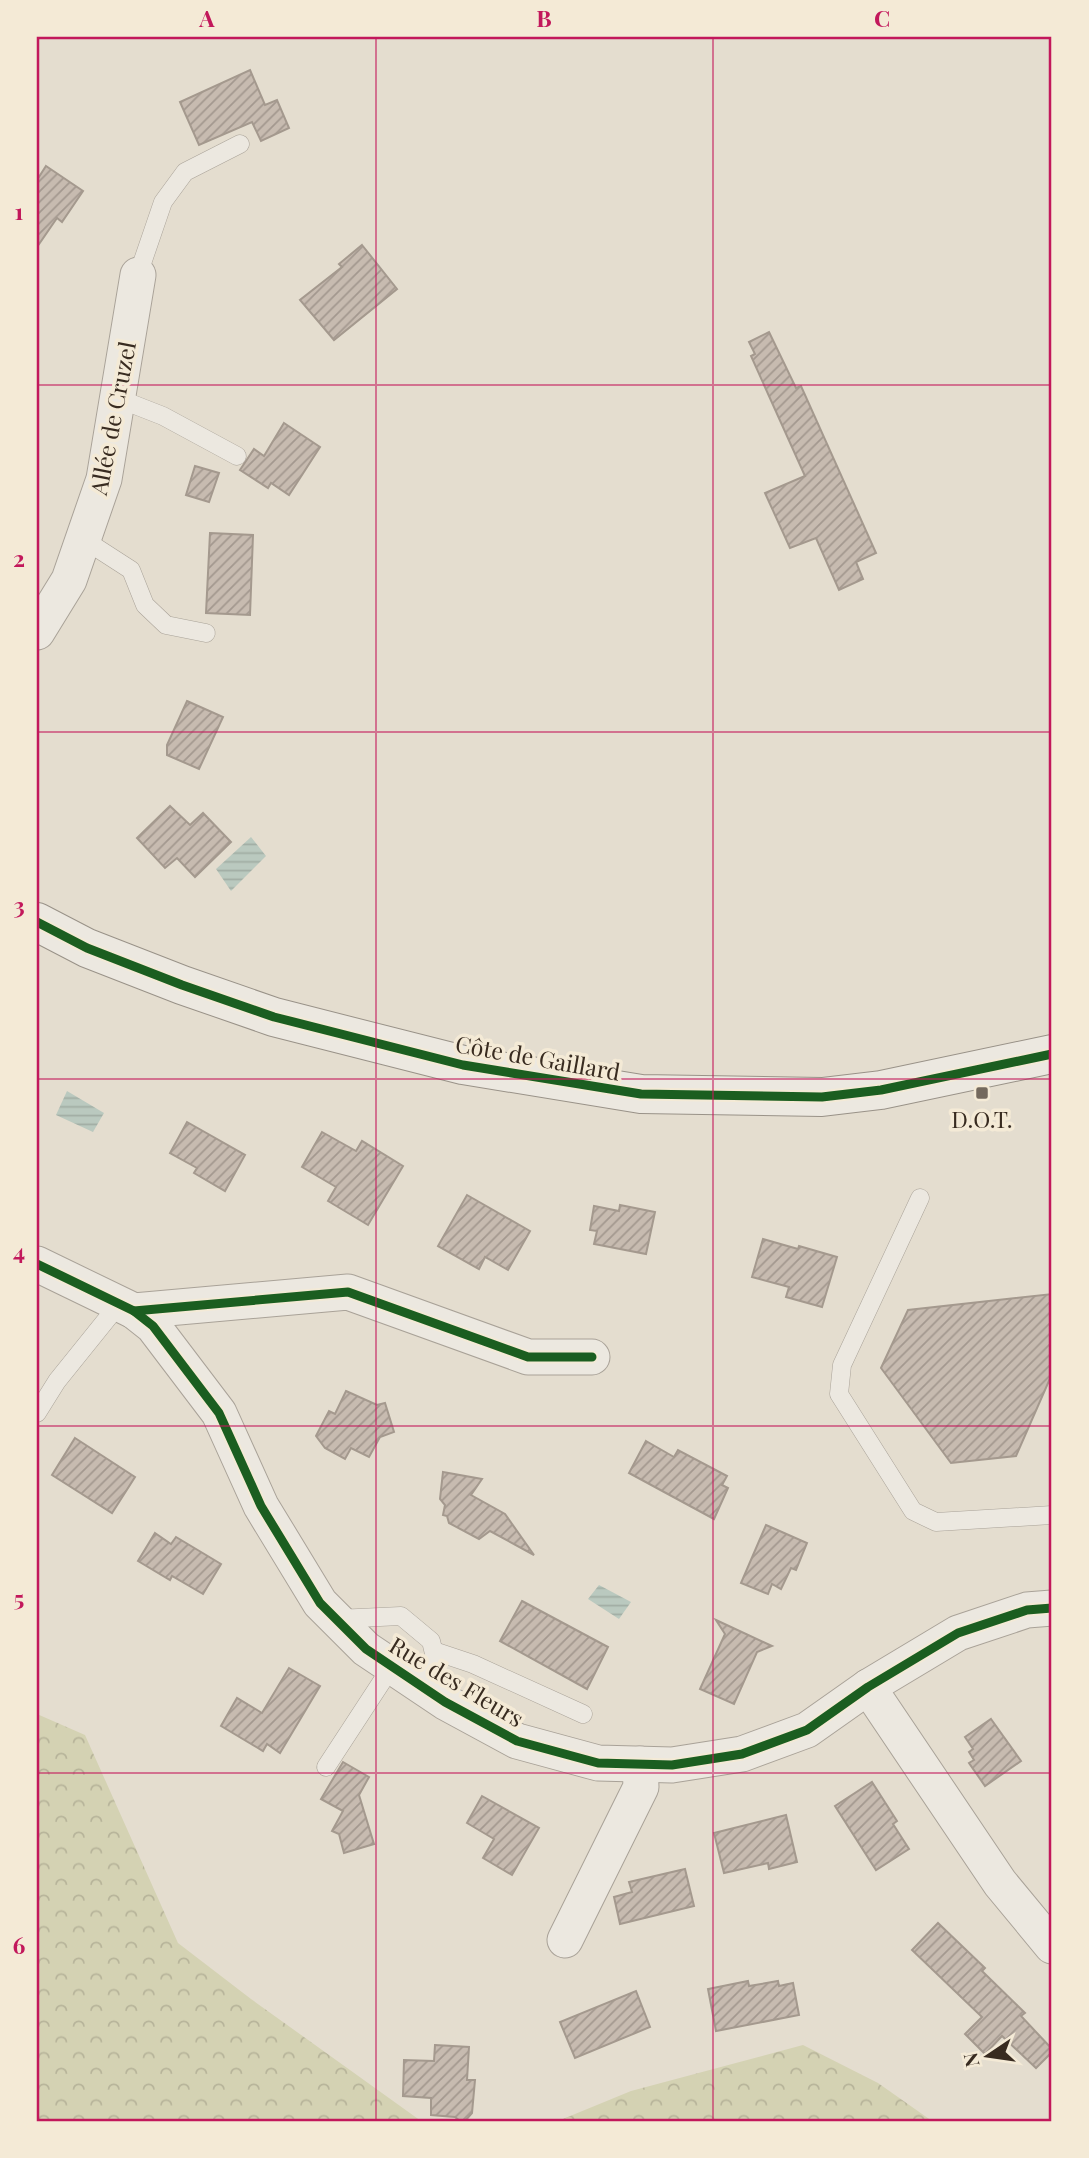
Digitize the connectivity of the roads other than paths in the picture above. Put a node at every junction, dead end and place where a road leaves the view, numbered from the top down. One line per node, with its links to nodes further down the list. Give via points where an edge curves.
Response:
1 (240, 144): 2 (lane, via 185,173 163,202)
2 (138, 275): 3 (street, Allée de Cruzel)
3 (117, 398): 4 (lane, via 163,416); 5 (street, Allée de Cruzel, via 104,479)
4 (237, 456)
5 (83, 539): 6 (street, Allée de Cruzel, via 69,580); 7 (lane, via 131,570 145,605 166,625)
6 (37, 632)
7 (206, 633)
8 (37, 922): 9 (street, Côte de Gaillard, via 87,948 274,1017 463,1065 641,1094 822,1097 881,1090)
9 (1052, 1054)
10 (920, 1198): 15 (lane, via 842,1364 839,1394 913,1511 936,1521)
11 (37, 1264): 12 (street, Rue des Fleurs)
12 (126, 1308): 13 (street, via 348,1292 528,1357); 14 (lane, via 57,1381); 17 (street, Rue des Fleurs, via 153,1326 219,1413 261,1506 320,1603)
13 (592, 1357)
14 (37, 1413)
15 (1052, 1515)
16 (1052, 1608): 20 (street, Rue des Fleurs, via 1027,1610 958,1633)
17 (336, 1619): 18 (lane, via 401,1616 431,1641); 19 (street, Rue des Fleurs, via 366,1649)
18 (434, 1651): 21 (lane, via 436,1662); 22 (lane)
19 (392, 1666): 21 (street, Rue des Fleurs); 24 (lane)
20 (868, 1687): 23 (street, Rue des Fleurs, via 807,1730 743,1754 672,1765); 26 (street, via 1000,1883)
21 (425, 1689): 23 (street, Rue des Fleurs, via 517,1741 597,1763)
22 (583, 1714)
23 (640, 1764): 25 (street, via 641,1787)
24 (326, 1767)
25 (565, 1940)
26 (1052, 1946)

